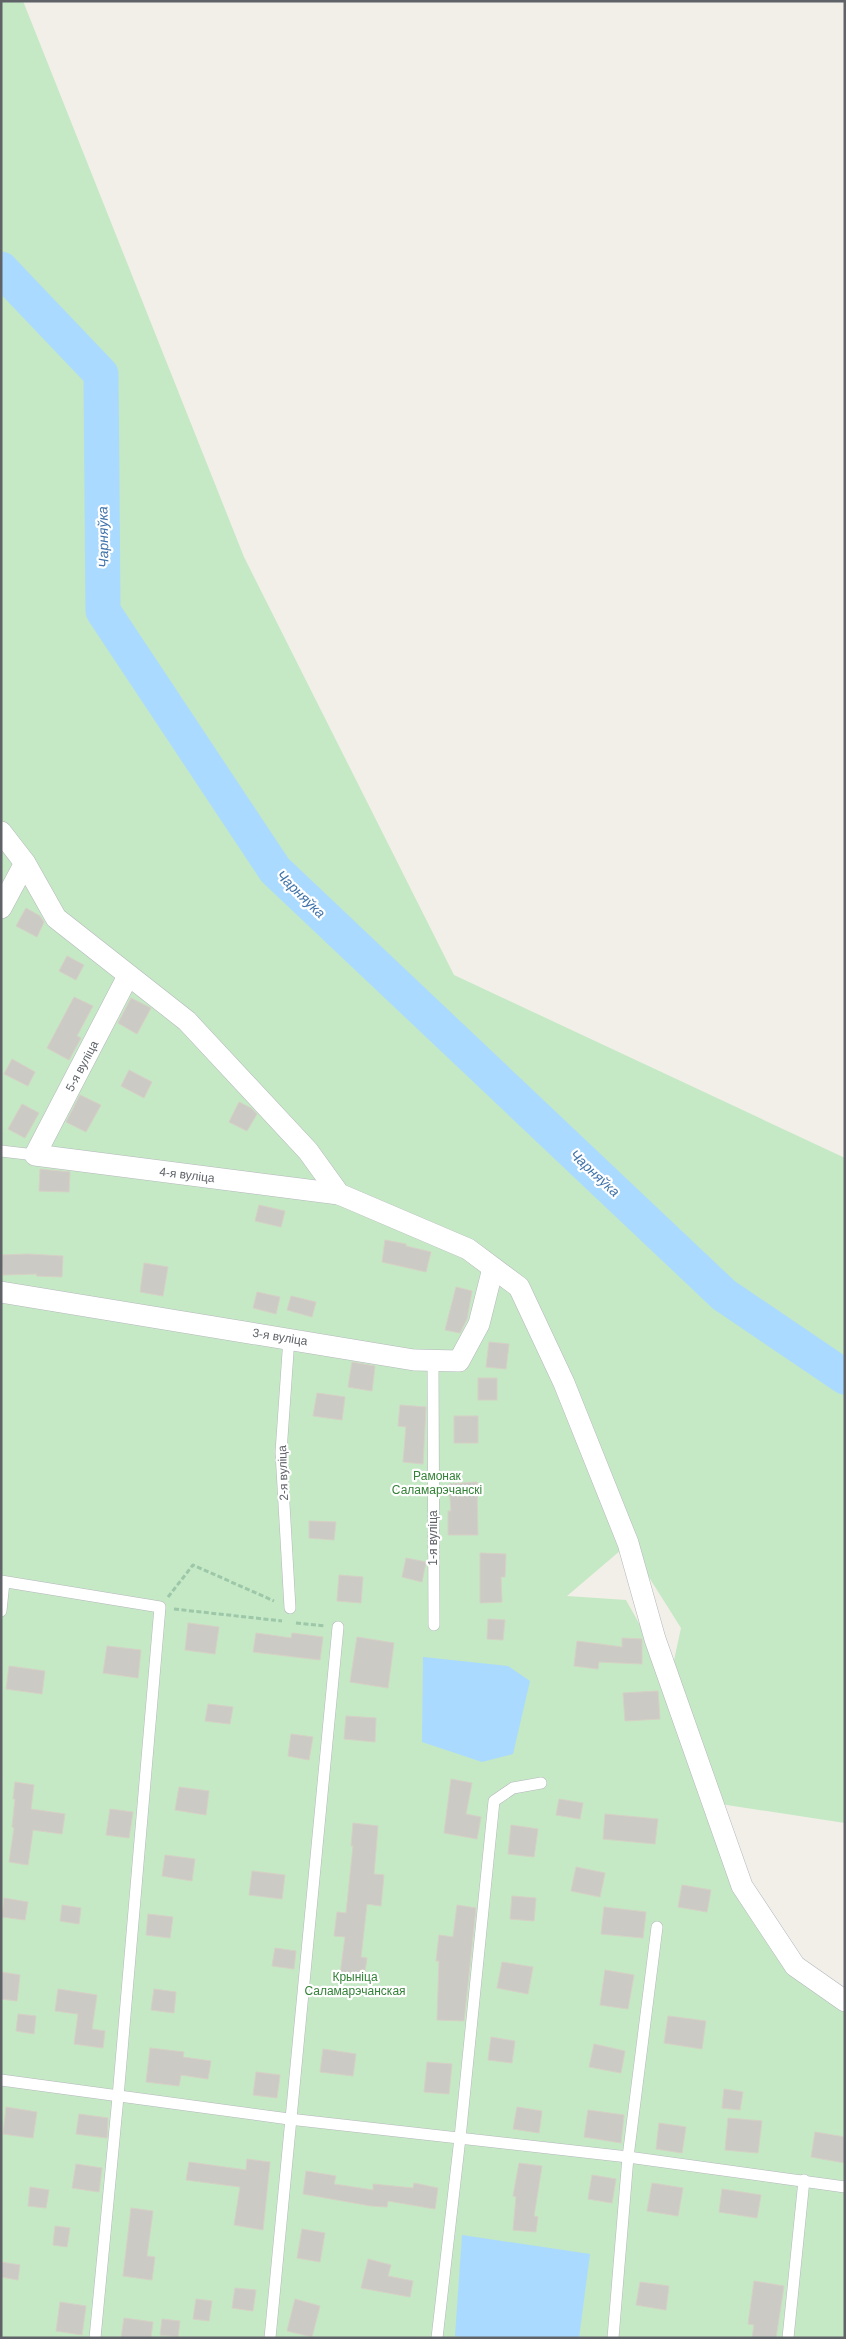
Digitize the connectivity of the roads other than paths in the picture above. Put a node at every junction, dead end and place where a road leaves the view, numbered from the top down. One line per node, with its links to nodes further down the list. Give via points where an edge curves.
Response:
1 (1, 832): 2 (street)
2 (25, 862): 3 (street); 4 (street, via 56,918)
3 (1, 908)
4 (128, 976): 6 (street, 5-я вуліца); 7 (street, via 187,1021 308,1150)
5 (1, 1151): 6 (lane)
6 (35, 1155): 7 (street, 4-я вуліца)
7 (339, 1194): 8 (street, 4-я вуліца, via 468,1249)
8 (493, 1268): 11 (street, 3-я вуліца, via 479,1324 460,1361); 19 (street, 4-я вуліца, via 519,1286 564,1384 623,1530 655,1639 742,1886 795,1966)
9 (1, 1292): 10 (street, 3-я вуліца)
10 (289, 1338): 11 (street, 3-я вуліца, via 414,1360); 13 (lane, 2-я вуліца, via 281,1452)
11 (433, 1360): 15 (lane, 1-я вуліца)
12 (3, 1582): 14 (lane); 21 (lane, via 160,1607)
13 (290, 1608)
14 (1, 1611)
15 (434, 1625)
16 (338, 1627): 22 (lane)
17 (541, 1783): 23 (lane, via 513,1788 494,1801)
18 (656, 1927): 24 (lane)
19 (845, 2001)
20 (1, 2080): 21 (lane)
21 (118, 2097): 22 (lane); 27 (lane)
22 (289, 2119): 23 (lane); 28 (lane)
23 (460, 2138): 24 (lane); 29 (lane)
24 (628, 2157): 25 (lane); 30 (lane)
25 (804, 2180): 26 (lane); 31 (lane)
26 (845, 2187)
27 (95, 2338)
28 (270, 2338)
29 (437, 2338)
30 (613, 2338)
31 (788, 2338)

